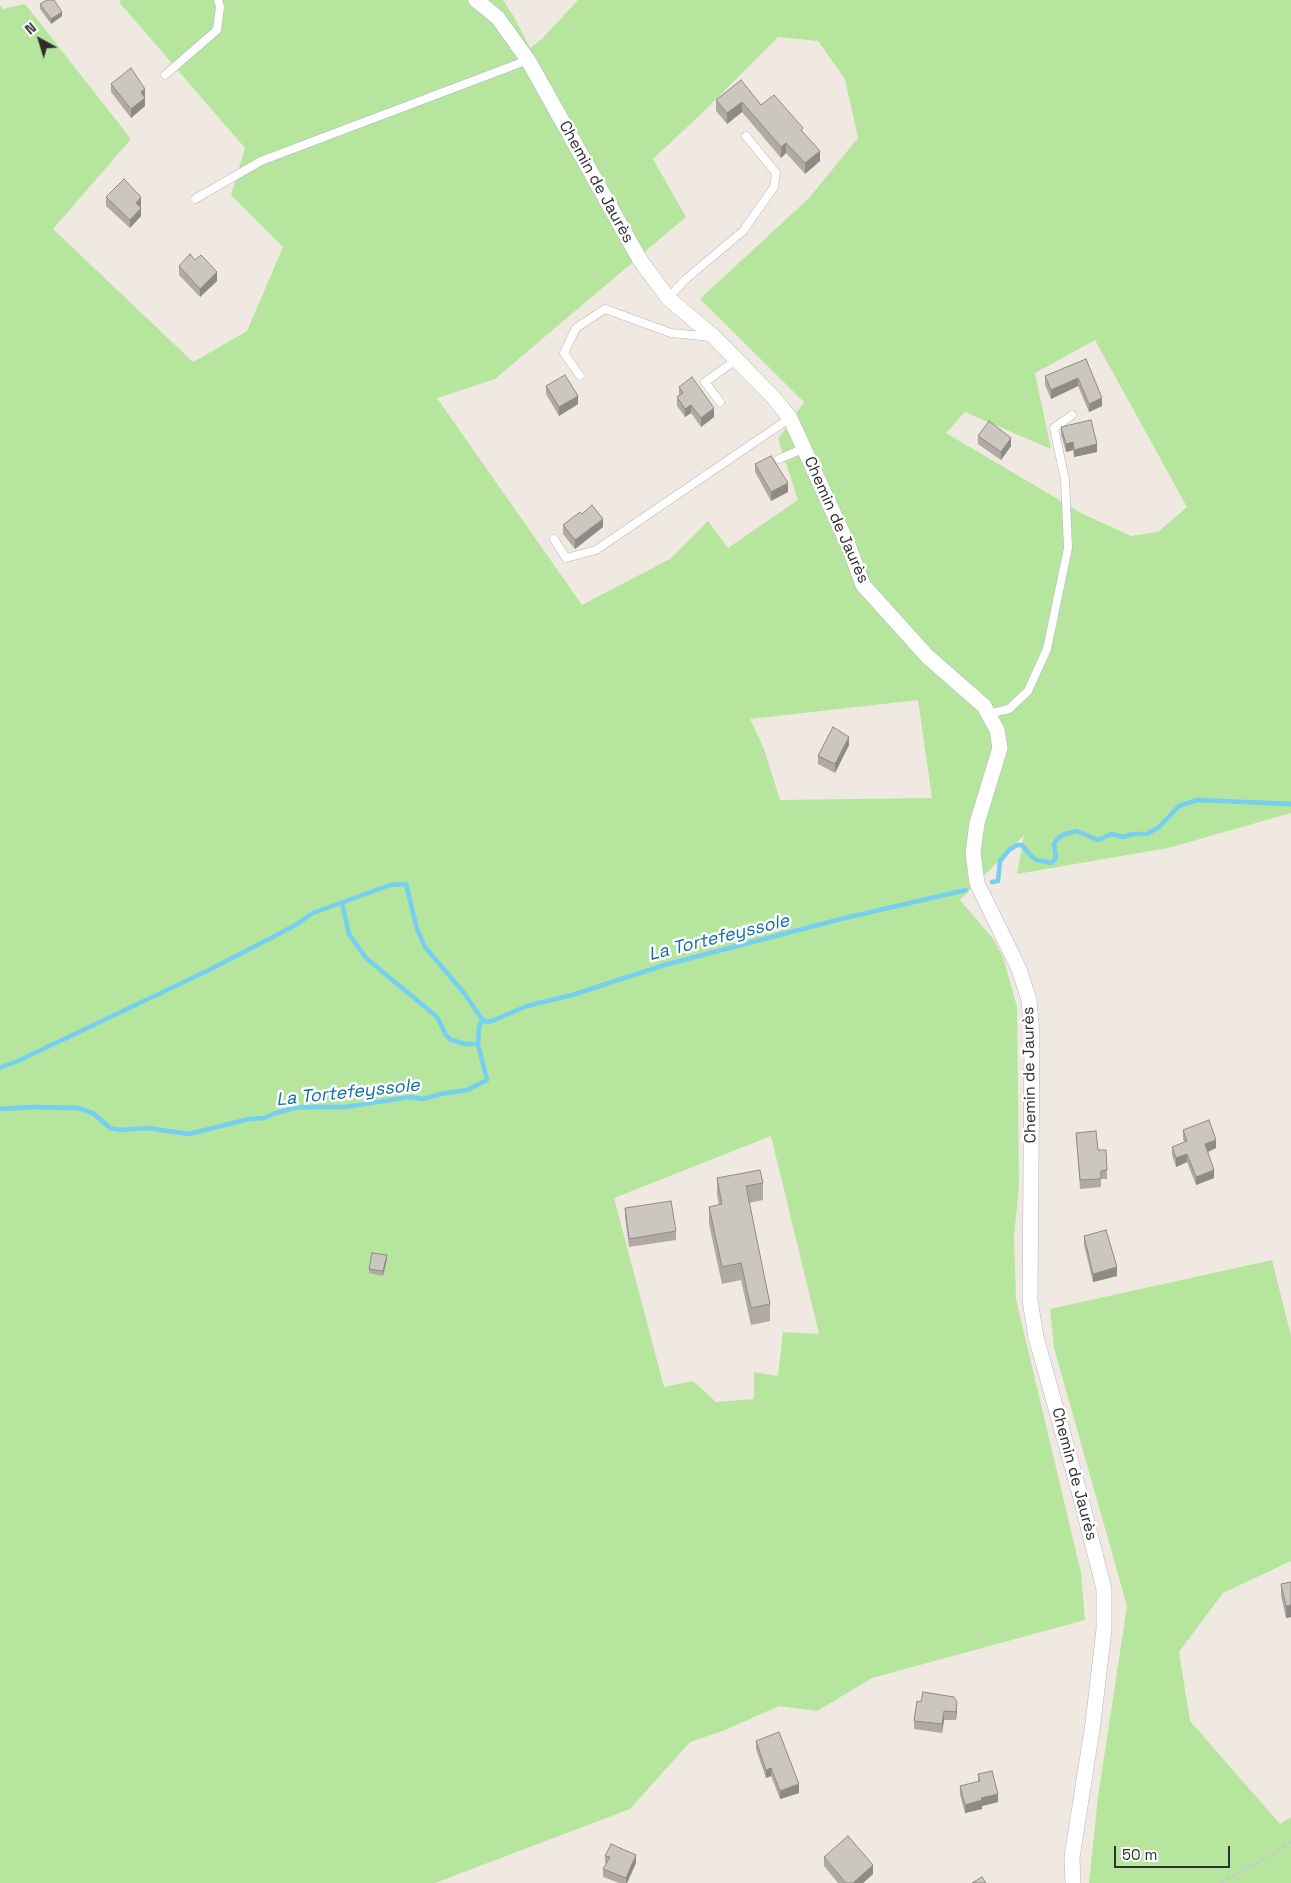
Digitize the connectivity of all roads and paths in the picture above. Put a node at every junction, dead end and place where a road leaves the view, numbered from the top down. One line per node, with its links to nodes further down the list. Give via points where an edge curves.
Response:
1 (218, 0): 4 (lane, via 218,30)
2 (476, 0): 3 (street, Chemin de Jaurès, via 498,18)
3 (528, 60): 6 (lane, via 260,161); 7 (street, Chemin de Jaurès, via 640,260)
4 (165, 75)
5 (746, 136): 7 (lane, via 776,173 774,187 743,231)
6 (195, 199)
7 (668, 298): 8 (street, Chemin de Jaurès)
8 (714, 337): 9 (street, Chemin de Jaurès); 10 (lane, via 671,333 605,309 576,328 564,353)
9 (736, 360): 11 (lane, via 705,382); 13 (street, Chemin de Jaurès)
10 (580, 376)
11 (720, 402)
12 (1072, 415): 17 (lane, via 1054,428 1065,480 1068,548 1047,649 1028,691 1009,708)
13 (790, 418): 14 (street, Chemin de Jaurès); 16 (lane, via 596,550 566,558)
14 (805, 448): 15 (lane); 17 (street, Chemin de Jaurès, via 862,585 927,656 984,706)
15 (779, 459)
16 (554, 540)
17 (988, 714): 19 (street, Chemin de Jaurès, via 997,730 1000,748 977,823 972,852 977,883 1019,969 1029,1000 1032,1035 1030,1300 1036,1337 1104,1589 1104,1629 1072,1857)
18 (1291, 1842): 20 (path)
19 (1073, 1883)
20 (1221, 1883)

